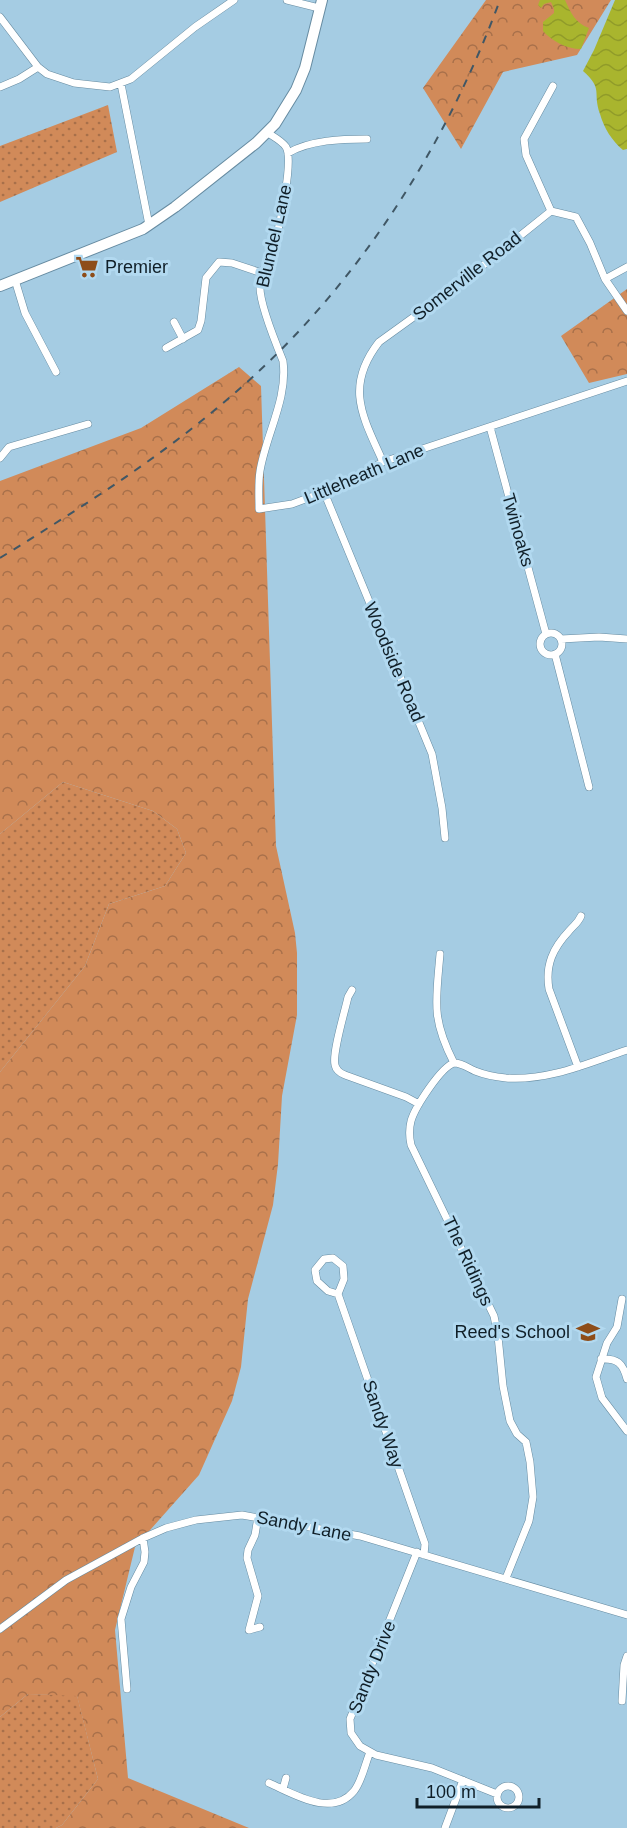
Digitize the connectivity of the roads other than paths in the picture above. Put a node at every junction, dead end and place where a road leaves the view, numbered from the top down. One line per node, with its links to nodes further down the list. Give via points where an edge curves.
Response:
1 (234, 0): 6 (street)
2 (287, 0): 3 (street)
3 (320, 4): 9 (street, via 301,79)
4 (0, 16): 5 (street)
5 (38, 67): 6 (street, via 74,83 102,87); 8 (street)
6 (121, 84): 13 (street)
7 (553, 86): 12 (street, via 524,139 526,155)
8 (0, 87)
9 (268, 133): 11 (street); 13 (street)
10 (367, 139): 11 (street, via 299,147)
11 (288, 153): 15 (street, Blundel Lane, via 279,224)
12 (551, 211): 16 (street, via 576,217); 29 (street, Somerville Road, via 379,342 368,356 358,387 360,412)
13 (146, 227): 17 (street)
14 (627, 267): 16 (street)
15 (262, 273): 21 (street, via 219,262 206,278 200,325); 22 (street, Blundel Lane, via 260,294)
16 (605, 279): 19 (street)
17 (15, 280): 18 (street); 24 (street, via 25,313)
18 (0, 286)
19 (627, 310)
20 (174, 322): 21 (street)
21 (183, 339): 23 (street)
22 (277, 345): 30 (street, Littleheath Lane, via 283,361 283,383 260,471 259,509 292,504)
23 (166, 348)
24 (56, 372)
25 (627, 381): 27 (street, Littleheath Lane)
26 (88, 424): 28 (street, via 9,447)
27 (490, 427): 29 (street, Littleheath Lane); 31 (street, Twinoaks)
28 (0, 458)
29 (383, 462): 30 (street, Littleheath Lane)
30 (324, 492): 36 (street, Woodside Road, via 432,753)
31 (546, 634): 32 (street, via 556,634); 34 (street, Twinoaks, via 540,646 544,652)
32 (561, 639): 33 (street); 34 (street, via 562,647)
33 (627, 639)
34 (555, 654): 35 (street, Twinoaks)
35 (589, 787)
36 (445, 838)
37 (581, 916): 42 (street, via 550,958 547,977)
38 (440, 954): 41 (street, via 436,1017)
39 (352, 990): 43 (street, via 336,1052 334,1064 338,1071)
40 (627, 1050): 42 (street)
41 (454, 1063): 42 (street, via 506,1078 535,1078); 43 (street, The Ridings, via 444,1069)
42 (578, 1067)
43 (419, 1104): 52 (street, The Ridings, via 411,1119 411,1145 494,1316 510,1421 526,1442 530,1462 533,1497 529,1521)
44 (338, 1294): 44 (street, Sandy Way, via 317,1281 315,1270 324,1259 333,1258 343,1266 344,1279); 51 (street, Sandy Way, via 425,1544)
45 (622, 1299): 46 (street, via 617,1327)
46 (601, 1359): 47 (street, via 614,1358 620,1362); 48 (street, via 596,1377 600,1394)
47 (627, 1378)
48 (627, 1431)
49 (258, 1517): 50 (street, Sandy Lane, via 196,1520); 51 (street, Sandy Lane, via 360,1536); 54 (street, via 246,1558 258,1596 249,1630)
50 (143, 1538): 55 (street, Sandy Lane, via 66,1580); 57 (street, via 144,1562 131,1587 122,1619)
51 (420, 1553): 52 (street, Sandy Lane); 59 (street, Sandy Drive, via 350,1719 351,1733)
52 (506, 1578): 53 (street, Sandy Lane)
53 (627, 1615)
54 (260, 1627)
55 (0, 1629)
56 (627, 1656): 58 (street)
57 (127, 1689)
58 (622, 1701)
59 (370, 1752): 61 (street); 63 (street, via 355,1789 347,1798 332,1804 318,1803)
60 (286, 1778): 63 (street)
61 (463, 1780): 64 (street); 65 (street)
62 (268, 1783): 63 (street)
63 (283, 1789)
64 (497, 1794)
65 (445, 1828)

